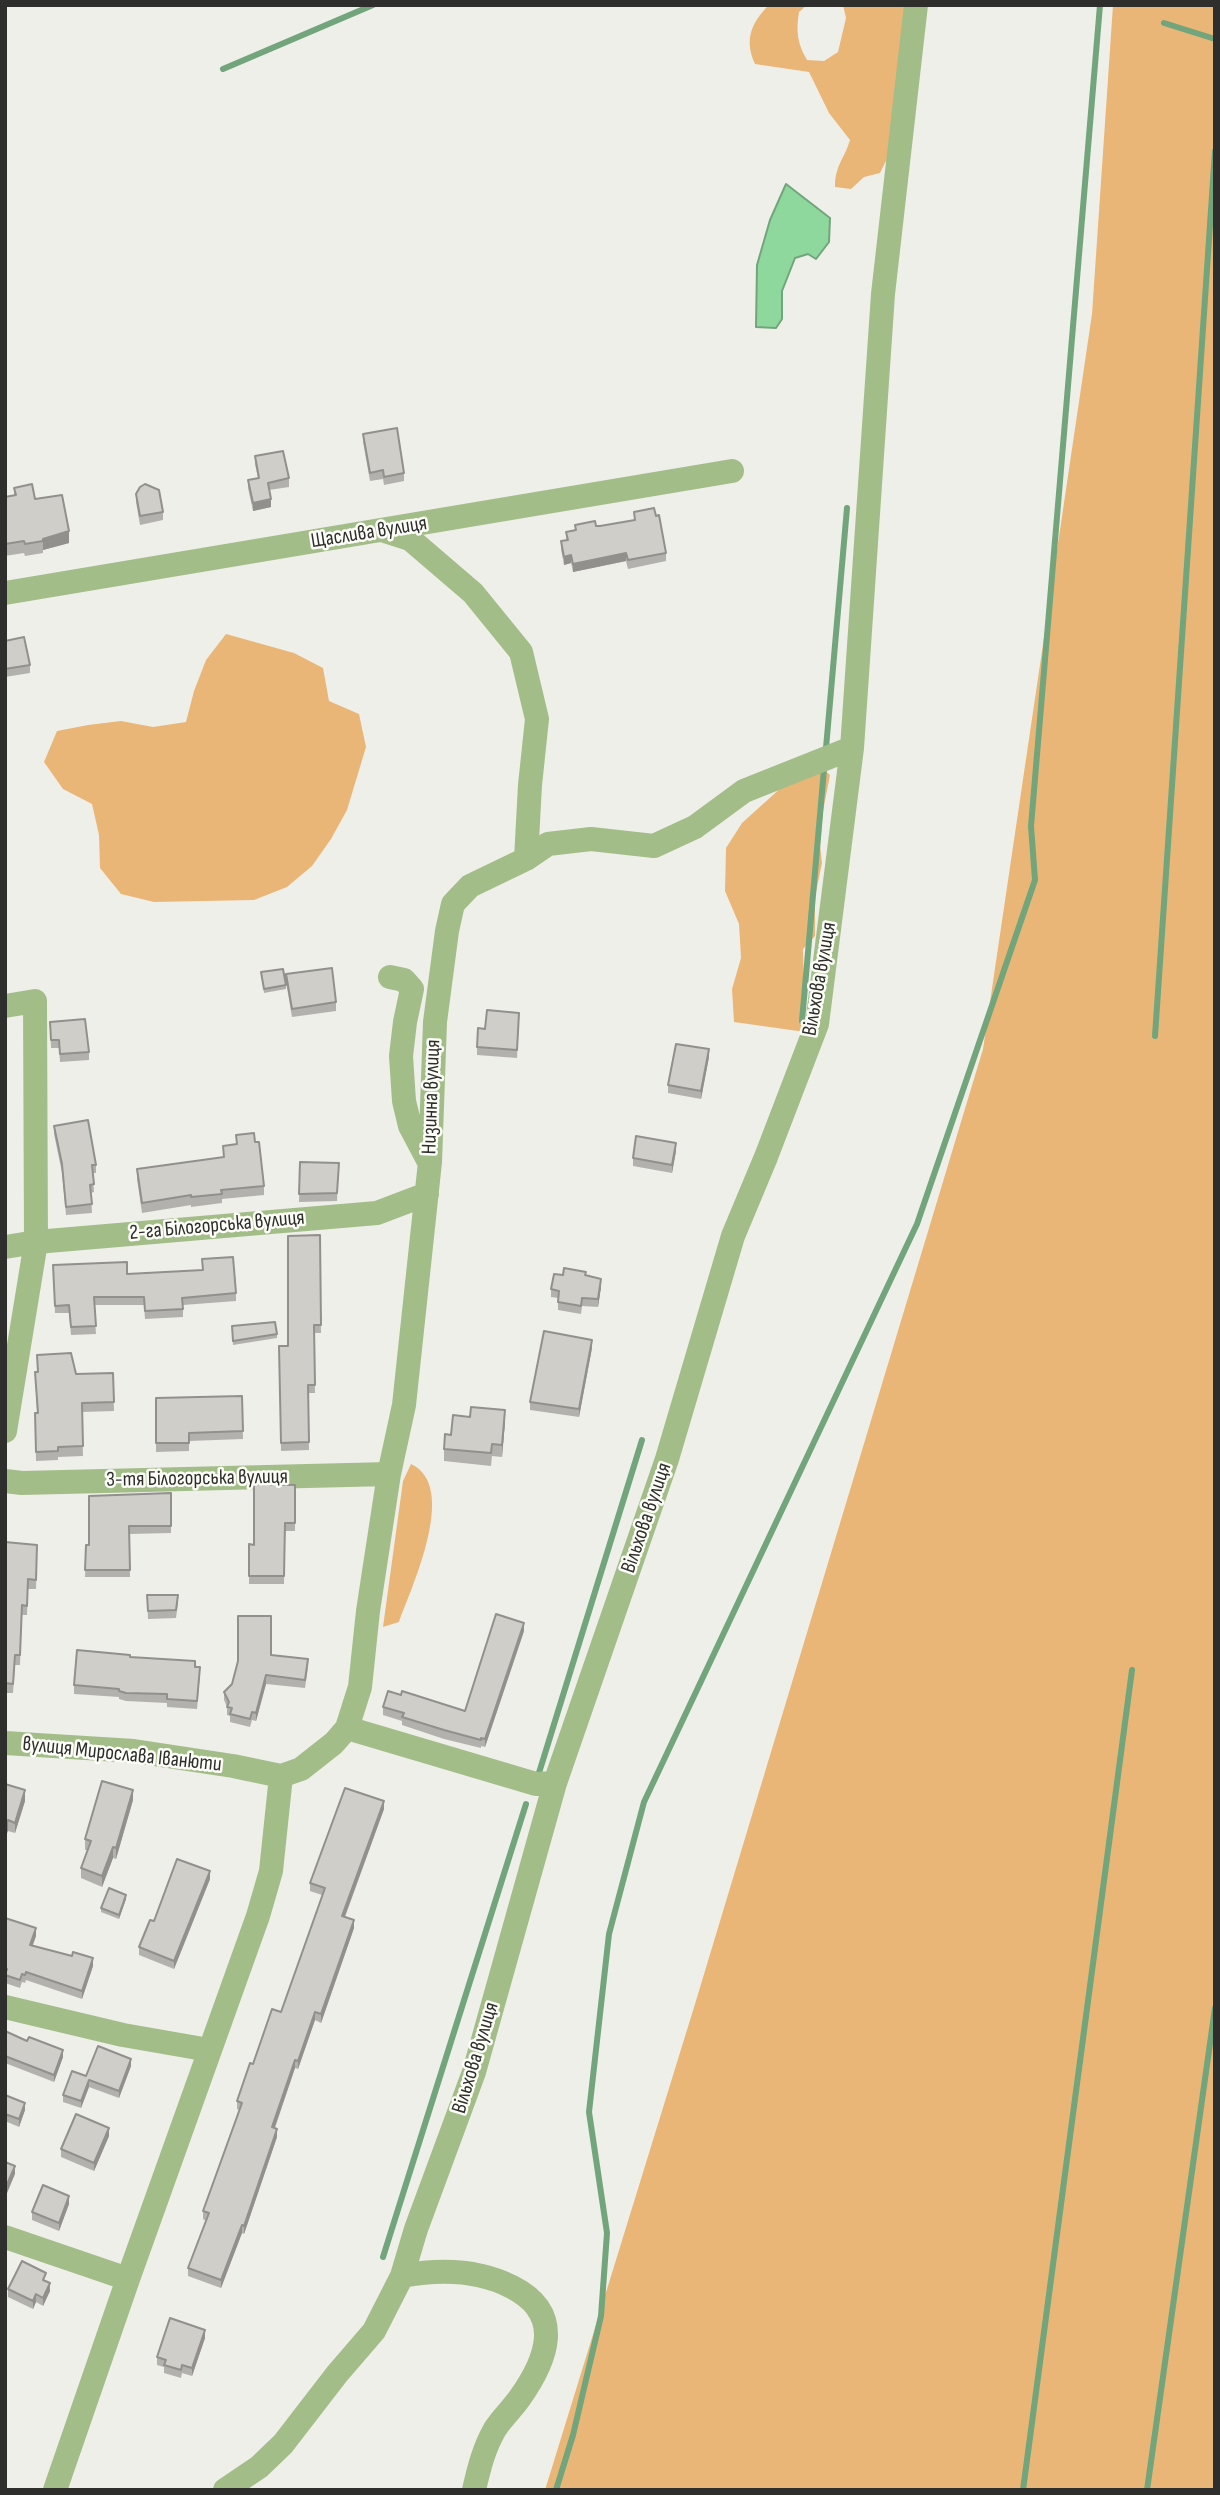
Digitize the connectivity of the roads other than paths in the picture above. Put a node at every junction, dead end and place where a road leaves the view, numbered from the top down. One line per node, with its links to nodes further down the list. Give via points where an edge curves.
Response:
1 (916, 5): 5 (street, Вільхова вулиця, via 883,294)
2 (732, 471): 3 (street, Щаслива вулиця)
3 (383, 531): 4 (street, Щаслива вулиця); 6 (street, via 410,539 473,593 521,652 537,719)
4 (5, 593)
5 (852, 748): 6 (street, Низинна вулиця, via 744,792 695,827 654,846 591,839 548,844); 19 (street, Вільхова вулиця, via 817,1024 733,1236 667,1459)
6 (526, 859): 9 (street, Низинна вулиця, via 470,886 453,904 435,1022)
7 (390, 977): 9 (street, via 404,980 412,989 401,1056 404,1101 410,1126)
8 (5, 1006): 11 (street, via 35,1002)
9 (429, 1162): 10 (street, Низинна вулиця)
10 (427, 1194): 11 (street, 2-га Білогорська вулиця, via 377,1213); 14 (street, Низинна вулиця, via 404,1405)
11 (36, 1242): 12 (street, 2-га Білогорська вулиця); 13 (street)
12 (5, 1247)
13 (5, 1431)
14 (389, 1474): 15 (street, 3-тя Білогорська вулиця); 16 (street, Низинна вулиця, via 360,1687)
15 (5, 1481)
16 (347, 1728): 18 (street, via 302,1769); 19 (street, via 536,1784)
17 (5, 1743): 18 (street, вулиця Мирослава Іванюти, via 134,1751)
18 (281, 1776): 21 (street, via 271,1871)
19 (555, 1783): 23 (street, Вільхова вулиця, via 474,2072)
20 (5, 2007): 21 (street)
21 (209, 2050): 24 (street)
22 (5, 2237): 24 (street)
23 (402, 2276): 26 (street, Вільхова вулиця, via 374,2331 283,2444); 27 (street, via 455,2270 501,2281 537,2306 546,2324 547,2344 540,2364 487,2444)
24 (128, 2279): 25 (street)
25 (55, 2490)
26 (225, 2490)
27 (474, 2490)

